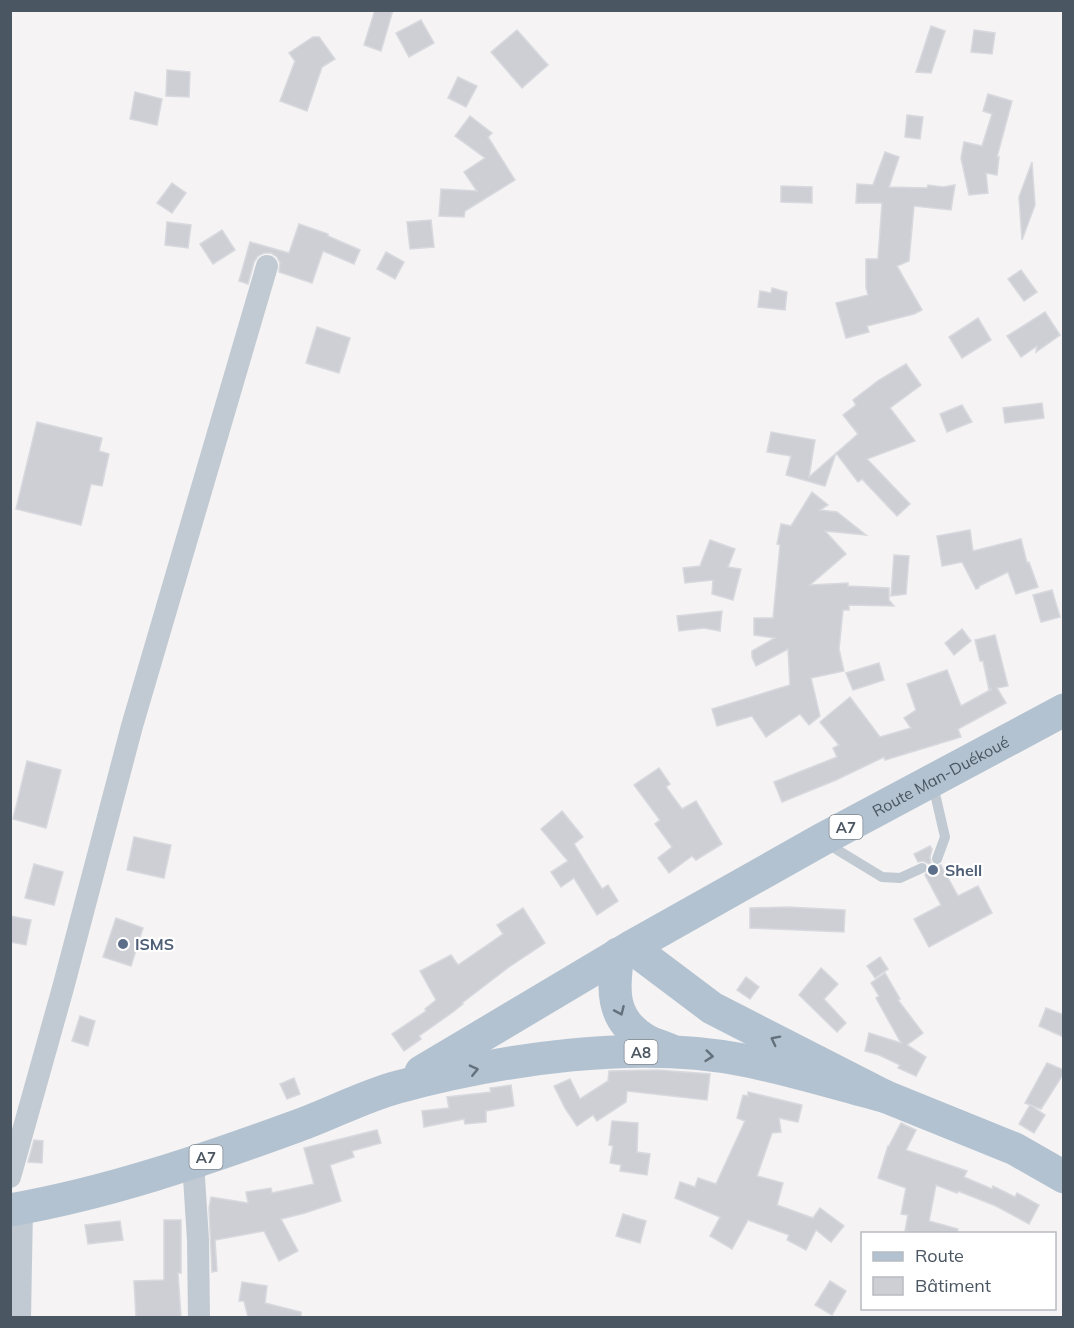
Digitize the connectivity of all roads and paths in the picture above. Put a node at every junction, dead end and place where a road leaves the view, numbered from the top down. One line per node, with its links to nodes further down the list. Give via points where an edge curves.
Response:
1 (267, 266): 12 (street, via 132,726)
2 (1064, 710): 3 (main road, Route Man-Duékoué / A7)
3 (932, 782): 4 (main road, Route Man-Duékoué / A7); 5 (lane, via 945,837)
4 (821, 840): 6 (lane, via 882,877 900,878); 7 (main road, Route Man-Duékoué / A7)
5 (938, 858)
6 (922, 868)
7 (624, 950): 8 (main road, A8, one-way to 8, via 614,987 617,1007 626,1024 643,1039); 9 (main road, A7); 10 (main road, A8, one-way to 7, via 712,1008)
8 (674, 1052): 9 (main road, A8, one-way to 8, via 486,1067 557,1057); 10 (main road, A8, one-way to 10, via 742,1060)
9 (396, 1087): 11 (main road, A7)
10 (884, 1096): 13 (main road, A8, via 1015,1149)
11 (193, 1162): 14 (main road, A7); 16 (street)
12 (10, 1177)
13 (1064, 1177)
14 (16, 1209): 15 (street)
15 (20, 1317)
16 (199, 1317)

